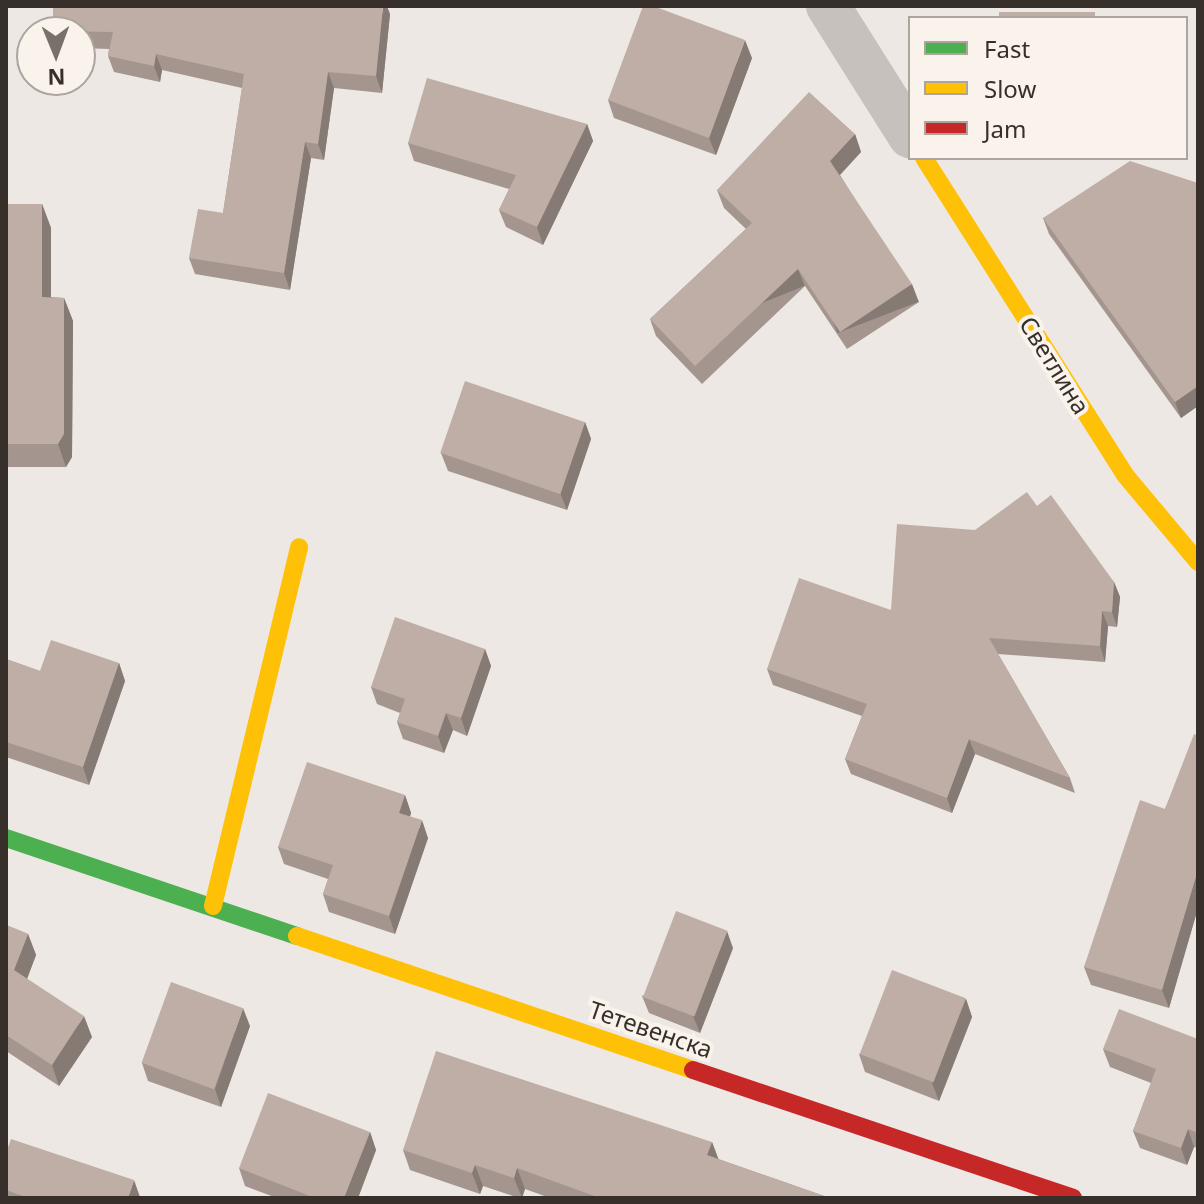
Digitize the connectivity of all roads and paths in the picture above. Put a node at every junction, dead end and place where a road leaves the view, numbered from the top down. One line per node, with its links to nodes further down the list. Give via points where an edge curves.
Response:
1 (828, 6): 2 (street)
2 (908, 133)
3 (925, 160): 5 (street, Светлина, via 1125,475)
4 (299, 547): 7 (street)
5 (1198, 562)
6 (6, 838): 7 (street, Тетевенска)
7 (213, 906): 8 (street, Тетевенска)
8 (1073, 1198)

